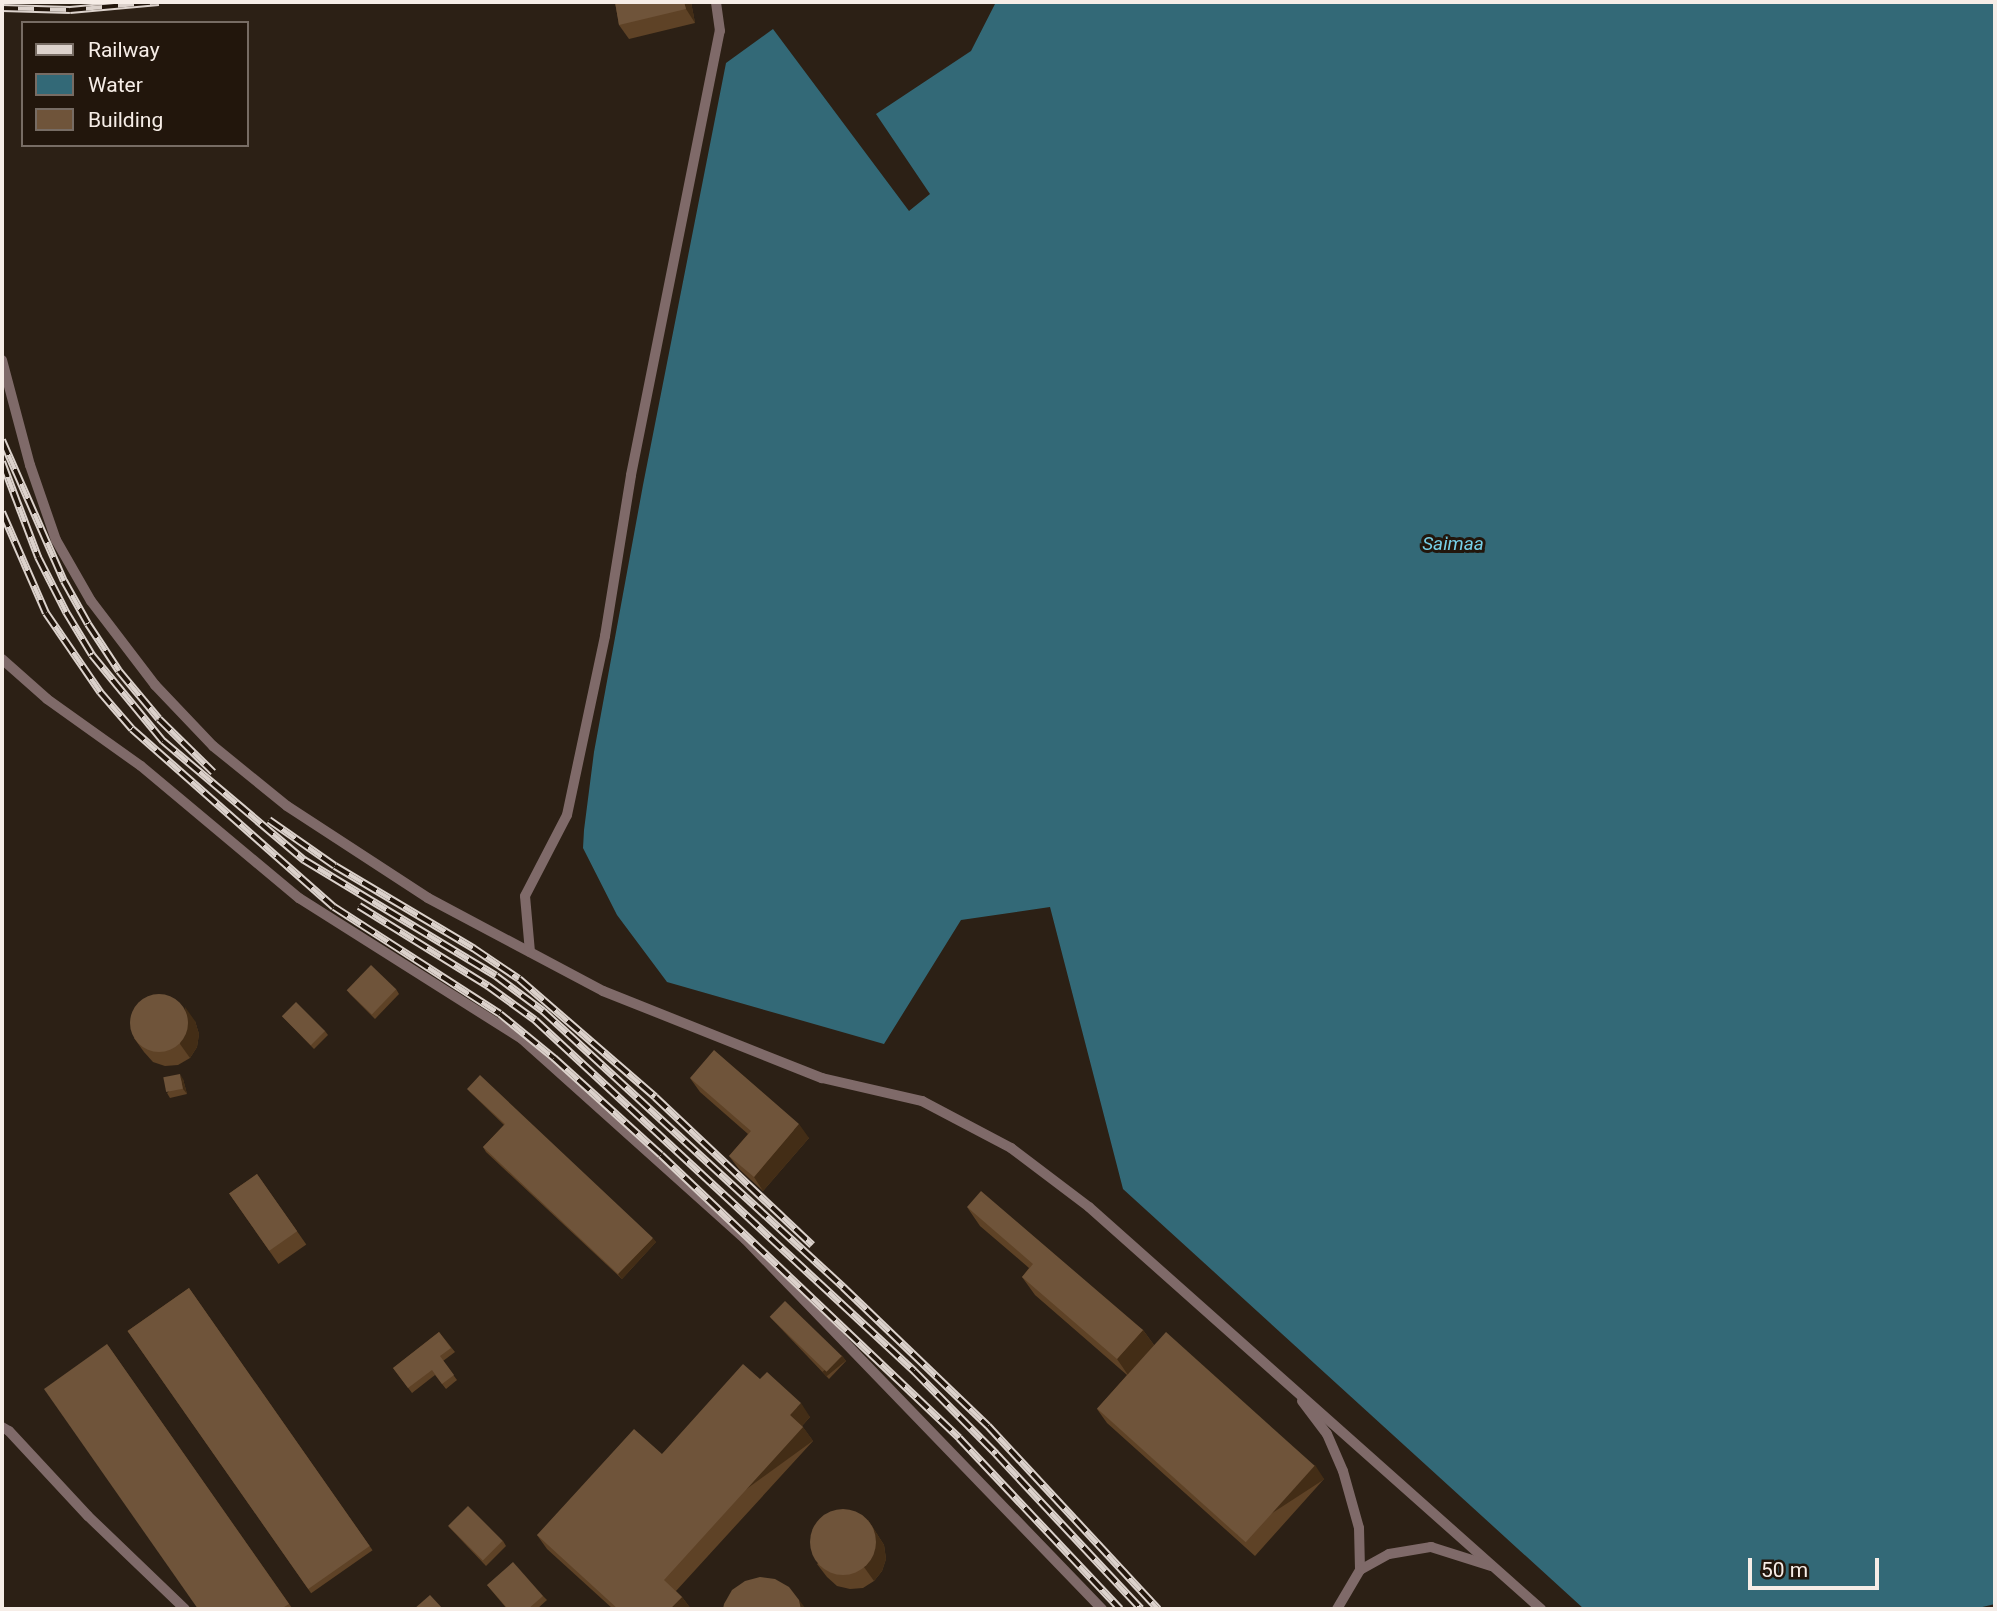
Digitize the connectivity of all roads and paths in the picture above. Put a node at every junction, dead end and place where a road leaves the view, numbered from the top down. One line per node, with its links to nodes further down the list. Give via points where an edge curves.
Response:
1 (716, 2): 4 (lane, via 720,31 631,475 603,649 566,815 525,896)
2 (2, 360): 4 (lane, via 56,540 91,601 155,685 213,746 287,806 428,898)
3 (2, 659): 10 (lane, via 47,699 141,766 299,898 522,1039 745,1238)
4 (530, 952): 5 (lane, via 603,991 822,1078 922,1101 1012,1148 1089,1207)
5 (1288, 1382): 7 (lane); 8 (lane, via 1327,1434 1343,1471 1359,1528)
6 (2, 1427): 9 (lane)
7 (1497, 1568): 8 (lane, via 1431,1547 1390,1554); 12 (lane)
8 (1360, 1570): 11 (lane)
9 (186, 1609)
10 (1102, 1609)
11 (1337, 1609)
12 (1541, 1609)

